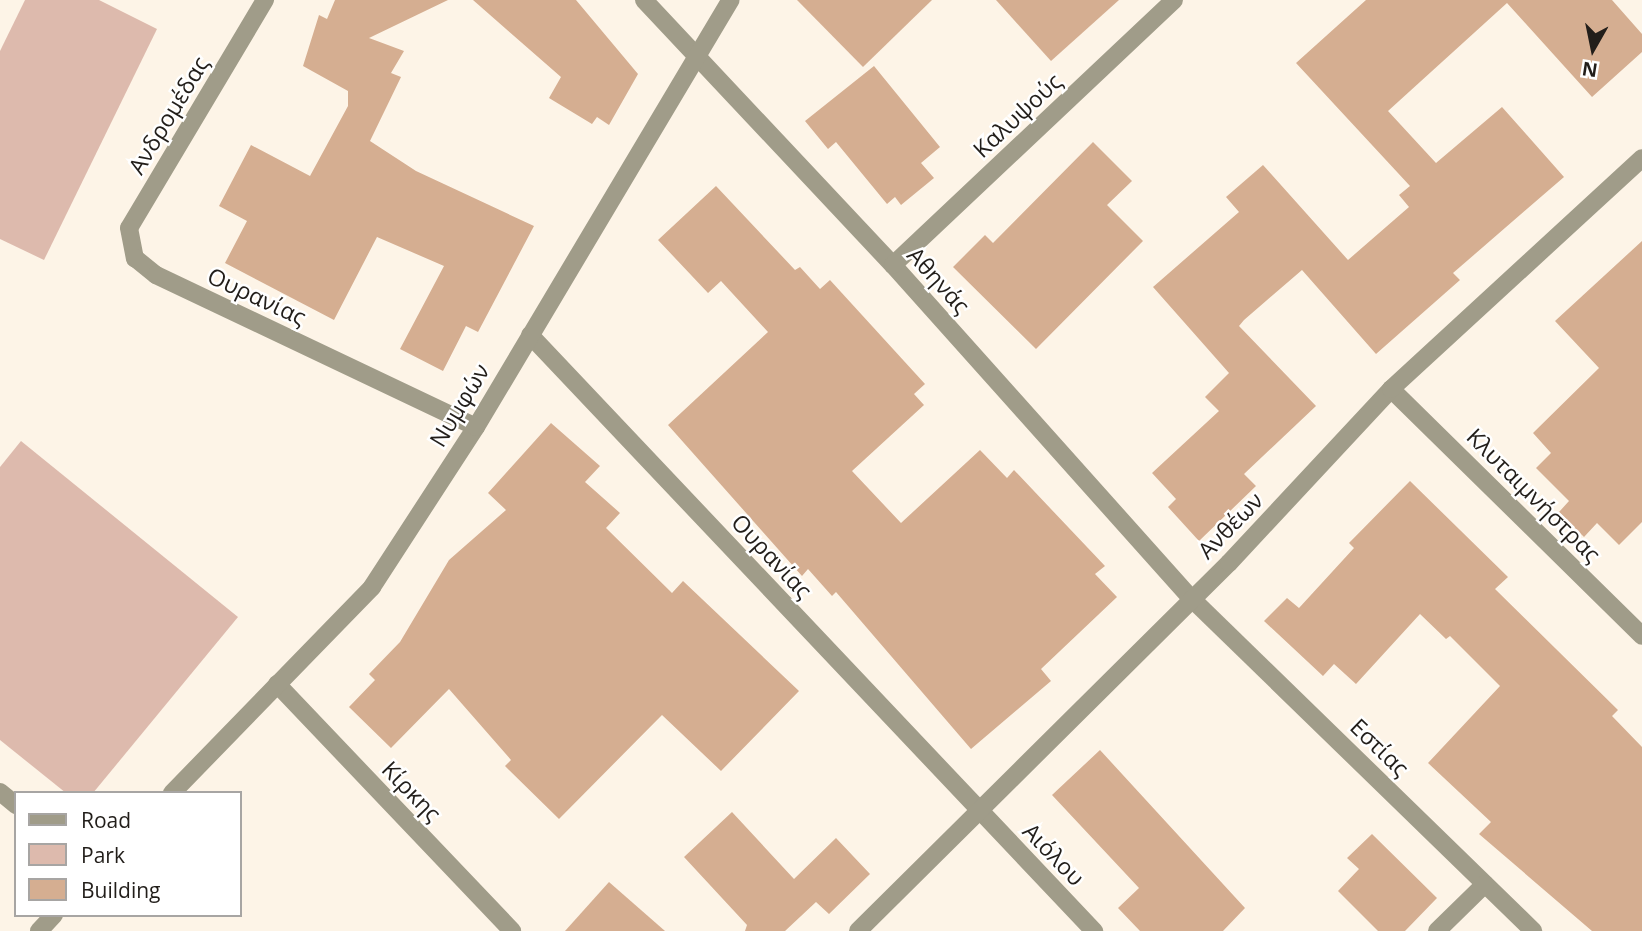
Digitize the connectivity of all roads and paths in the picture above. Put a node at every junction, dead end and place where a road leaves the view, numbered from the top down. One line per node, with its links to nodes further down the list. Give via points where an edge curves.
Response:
1 (265, 0): 7 (street, Ανδρομέδας, via 129,228)
2 (643, 0): 5 (street, Αθηνάς)
3 (731, 0): 5 (street, Νυμφών)
4 (1174, 0): 8 (street, Καλυψούς)
5 (696, 53): 8 (street, Αθηνάς); 9 (street, Νυμφών)
6 (1642, 158): 10 (street, Ανθέων)
7 (135, 258): 11 (street, Ουρανίας, via 156,275)
8 (893, 265): 12 (street, Αθηνάς)
9 (530, 335): 11 (street, Νυμφών); 18 (street, Ουρανίας)
10 (1391, 388): 12 (street, Ανθέων); 13 (street, Κλυταιμνήστρας)
11 (476, 428): 14 (street, Νυμφών, via 372,587)
12 (1192, 598): 18 (street, Ανθέων); 19 (street, Εστίας)
13 (1642, 636)
14 (277, 684): 15 (street, Νυμφών); 23 (street, Κίρκης)
15 (174, 791)
16 (0, 792): 17 (street)
17 (14, 803)
18 (979, 811): 21 (street, Ανθέων); 24 (street, Αιόλου)
19 (1485, 884): 25 (street); 26 (street, Εστίας)
20 (52, 917): 22 (street)
21 (860, 930)
22 (39, 931)
23 (512, 931)
24 (1094, 931)
25 (1437, 931)
26 (1533, 931)

